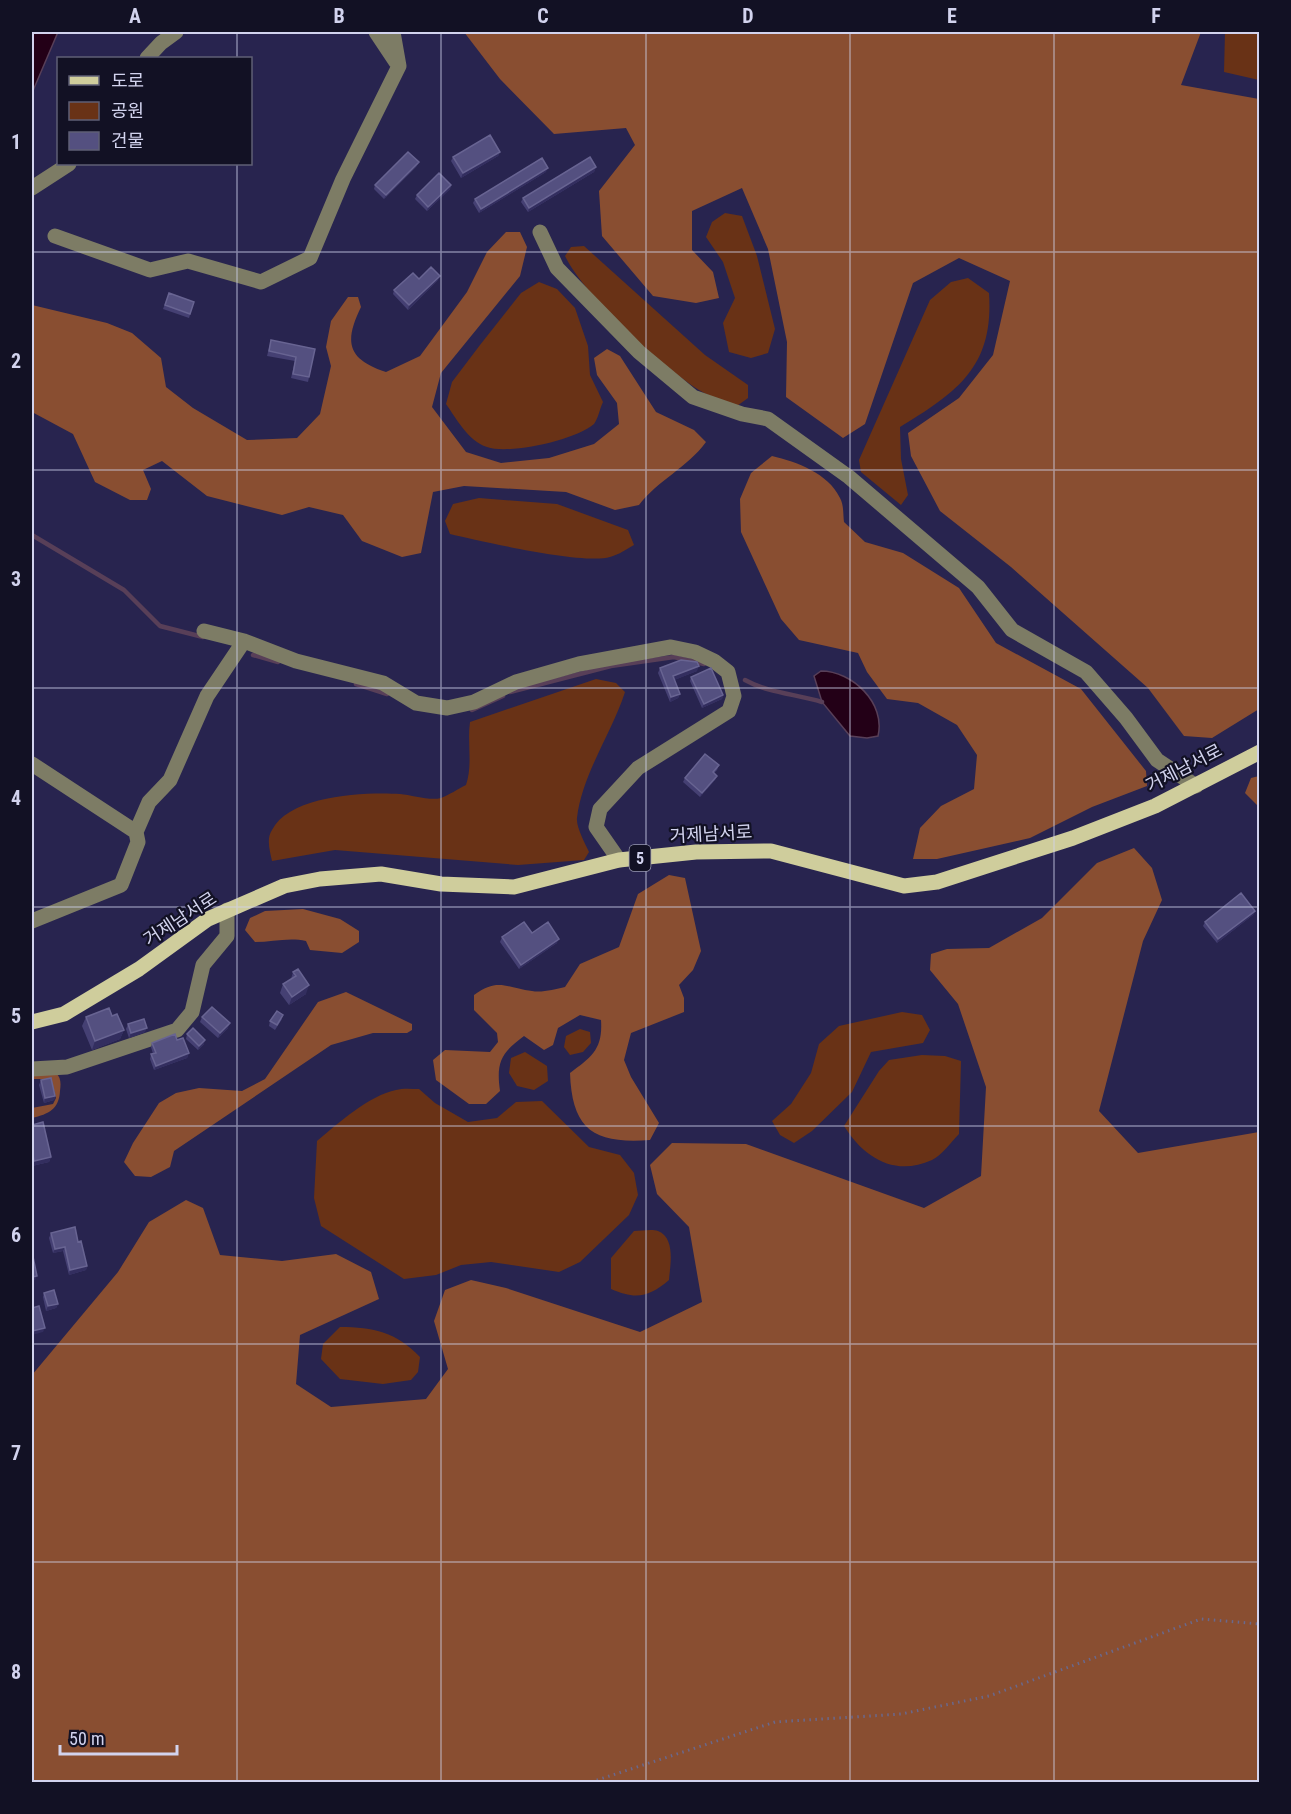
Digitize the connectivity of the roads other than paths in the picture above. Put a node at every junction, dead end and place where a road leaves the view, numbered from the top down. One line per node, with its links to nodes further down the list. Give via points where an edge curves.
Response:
1 (177, 32): 4 (lane)
2 (376, 32): 5 (lane)
3 (393, 32): 5 (lane)
4 (148, 57)
5 (399, 66): 9 (lane, via 343,179 310,258 261,282 188,261 150,270)
6 (67, 165): 7 (lane)
7 (32, 188)
8 (540, 232): 14 (lane, via 557,268 639,352 693,397 768,419 849,477 978,587 1012,630 1086,672 1157,760)
9 (55, 236)
10 (204, 631): 11 (lane)
11 (244, 641): 15 (lane, via 207,696 170,780 149,802); 16 (lane, via 296,661 383,684 416,703 447,708 579,664 671,647 695,652 714,662 728,672 732,683 734,696 729,711 638,768 600,809 596,826)
12 (1260, 752): 14 (main road, 거제남서로 / 5)
13 (32, 764): 15 (lane)
14 (1196, 786): 16 (main road, 거제남서로 / 5, via 1073,838 937,882 904,886 771,851 696,852)
15 (136, 832): 18 (lane, via 138,842 121,885)
16 (619, 860): 17 (main road, 거제남서로 / 5, via 514,887 441,884 381,874 320,879 284,886)
17 (227, 910): 19 (main road, 거제남서로 / 5, via 99,994 64,1014); 20 (lane, via 227,936 203,965 192,1012 177,1030 67,1067)
18 (32, 921)
19 (32, 1022)
20 (32, 1069)

